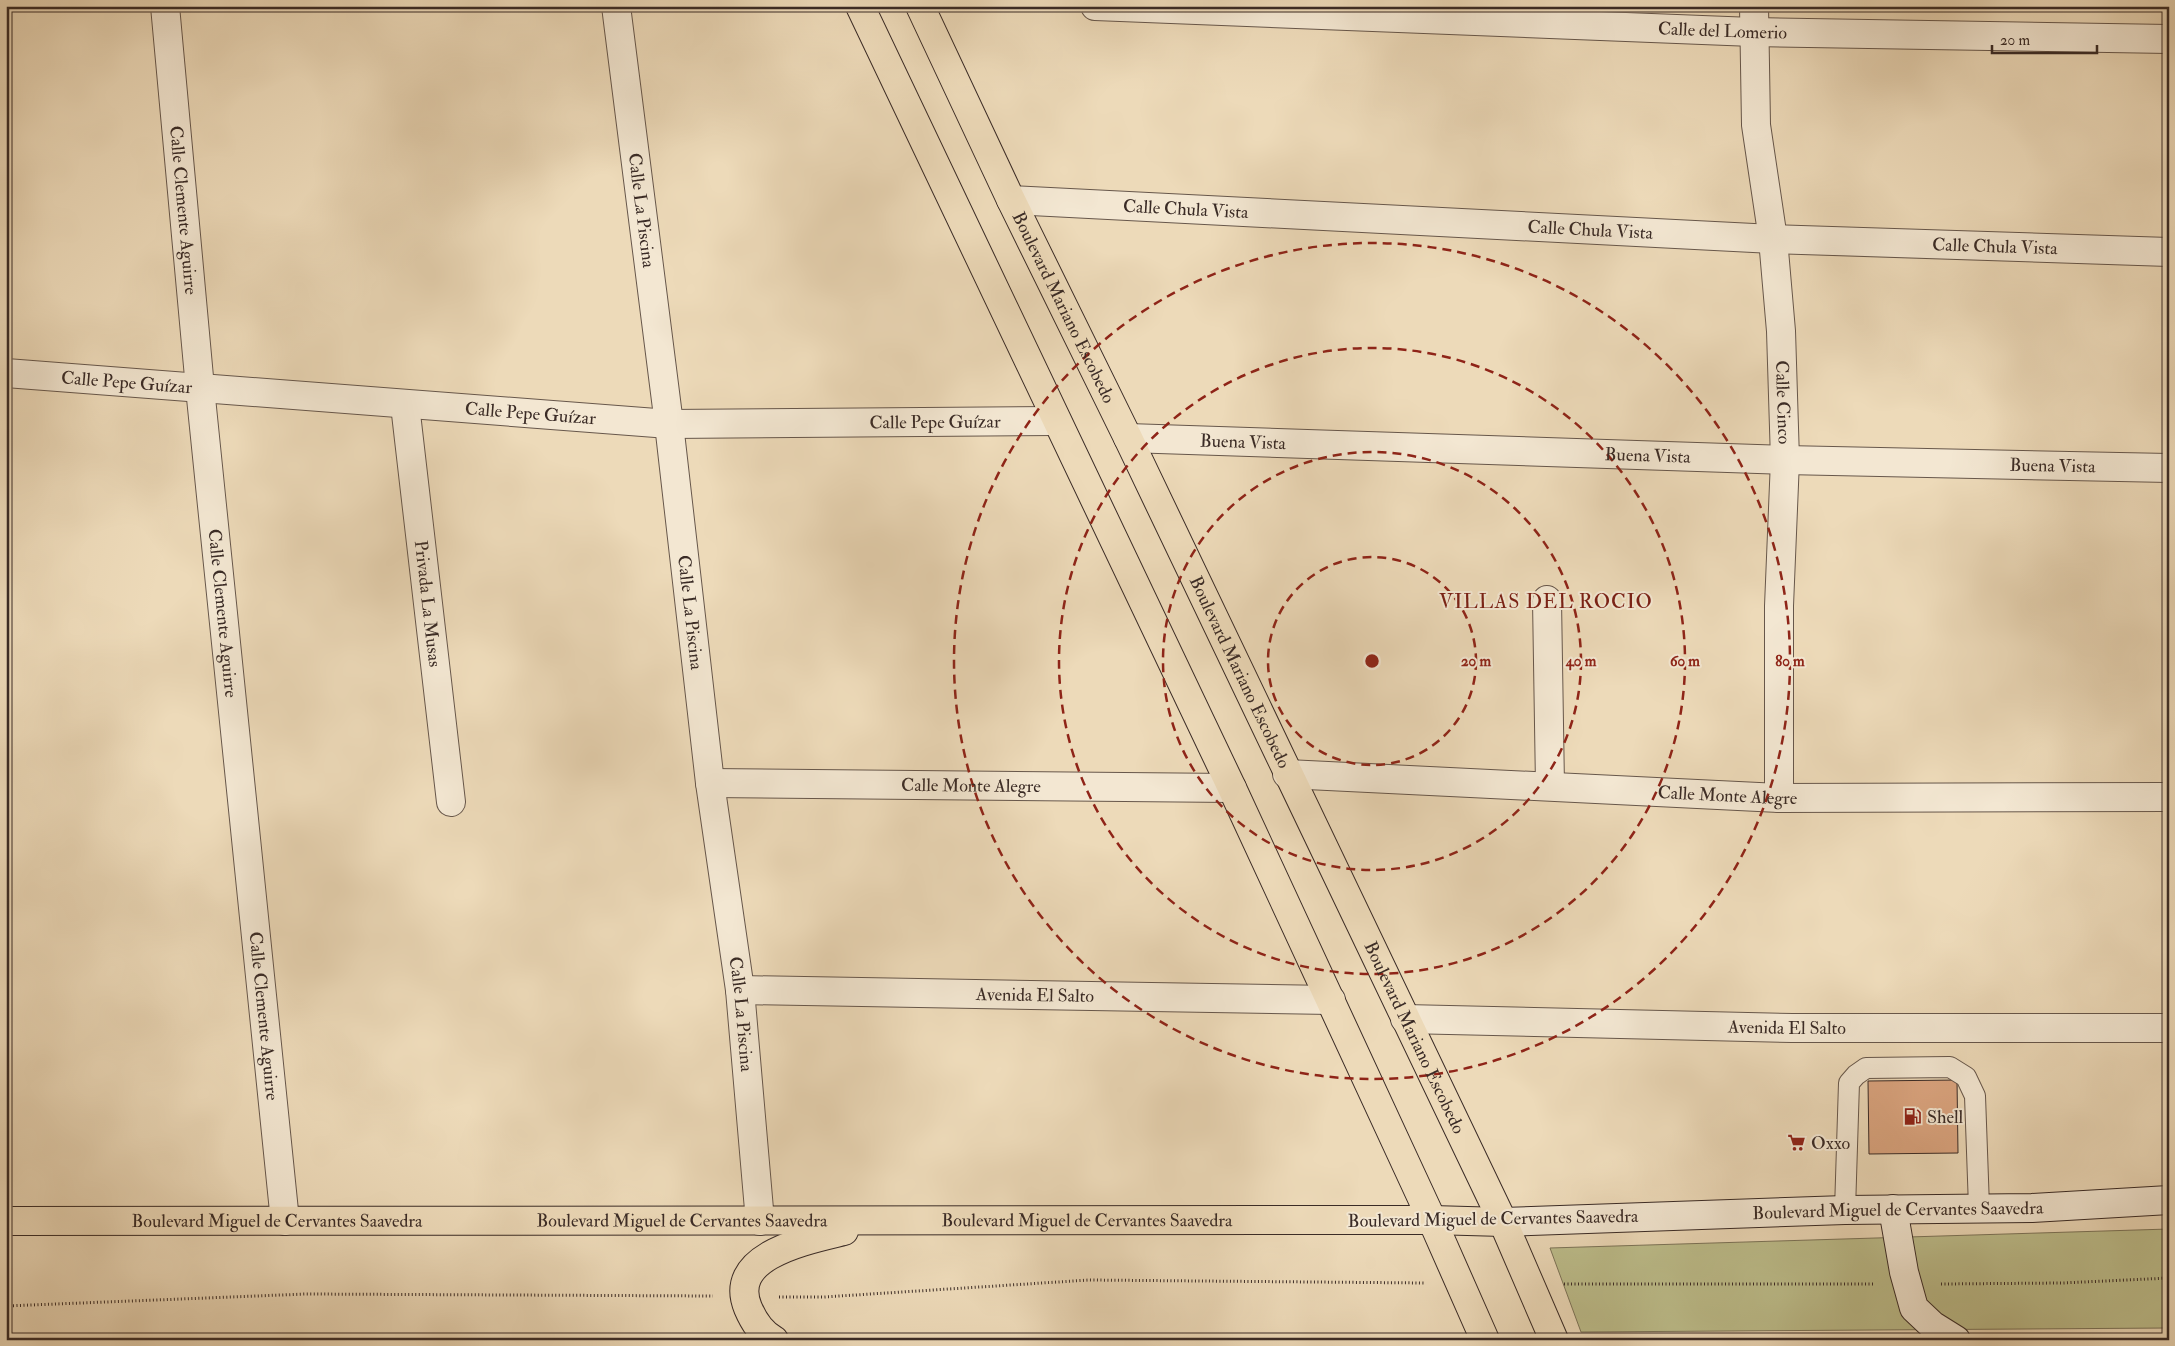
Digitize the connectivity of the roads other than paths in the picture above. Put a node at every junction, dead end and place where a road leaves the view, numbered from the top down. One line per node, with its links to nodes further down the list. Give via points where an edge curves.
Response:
1 (165, 6): 12 (street, Calle Clemente Aguirre)
2 (616, 6): 15 (street, Calle La Piscina)
3 (860, 6): 14 (main road)
4 (920, 6): 8 (main road, Boulevard Mariano Escobedo)
5 (1094, 6): 6 (street, Calle del Lomerio)
6 (1753, 19): 7 (street, Calle del Lomerio); 9 (street, Calle Cinco, via 1756,125)
7 (2169, 39)
8 (1011, 200): 9 (street, Calle Chula Vista); 16 (main road, Boulevard Mariano Escobedo)
9 (1773, 239): 10 (street, Calle Chula Vista); 17 (street, Calle Cinco, via 1781,331)
10 (2169, 252)
11 (6, 373): 12 (street, Calle Pepe Guízar)
12 (200, 388): 13 (street, Calle Pepe Guízar); 37 (street, Calle Clemente Aguirre)
13 (405, 406): 15 (street, Calle Pepe Guízar); 26 (street, Privada La Musas)
14 (1056, 421): 15 (street, Calle Pepe Guízar); 23 (main road)
15 (669, 424): 21 (street, Calle La Piscina)
16 (1128, 438): 17 (street, Buena Vista); 20 (main road, Boulevard Mariano Escobedo)
17 (1785, 460): 18 (street, Buena Vista); 25 (street, Calle Cinco, via 1779,606)
18 (2169, 468)
19 (1547, 600): 22 (street)
20 (1288, 774): 22 (street, Calle Monte Alegre); 29 (main road, Boulevard Mariano Escobedo)
21 (710, 783): 23 (street, Calle Monte Alegre); 27 (street, Calle La Piscina)
22 (1550, 786): 25 (street, Calle Monte Alegre)
23 (1232, 788): 28 (main road)
24 (2169, 797): 25 (street, Calle Monte Alegre)
25 (1779, 798)
26 (451, 802)
27 (740, 990): 28 (street, Avenida El Salto); 38 (street, Calle La Piscina)
28 (1331, 1000): 35 (main road)
29 (1405, 1019): 30 (street, Avenida El Salto, via 1792,1028); 40 (main road, Boulevard Mariano Escobedo)
30 (2169, 1028)
31 (2169, 1200): 32 (street, Boulevard Miguel de Cervantes Saavedra, via 2032,1208)
32 (1979, 1207): 33 (street, Boulevard Miguel de Cervantes Saavedra); 34 (lane, via 1975,1096 1966,1077 1950,1067 1866,1068 1849,1083)
33 (1893, 1209): 34 (street, Boulevard Miguel de Cervantes Saavedra); 44 (street, via 1914,1308 1932,1325)
34 (1844, 1210): 40 (street, Boulevard Miguel de Cervantes Saavedra)
35 (1432, 1220): 39 (main road, Boulevard Miguel de Cervantes Saavedra); 40 (main road, Boulevard Miguel de Cervantes Saavedra); 42 (main road)
36 (6, 1221): 37 (main road, Boulevard Miguel de Cervantes Saavedra)
37 (285, 1221): 38 (main road, Boulevard Miguel de Cervantes Saavedra)
38 (760, 1221): 39 (main road, Boulevard Miguel de Cervantes Saavedra)
39 (879, 1222): 41 (main road, via 779,1249 758,1263 746,1279 744,1297 752,1317 765,1335)
40 (1503, 1222): 43 (main road, Boulevard Mariano Escobedo)
41 (774, 1340)
42 (1485, 1340)
43 (1554, 1340)
44 (1956, 1340)

